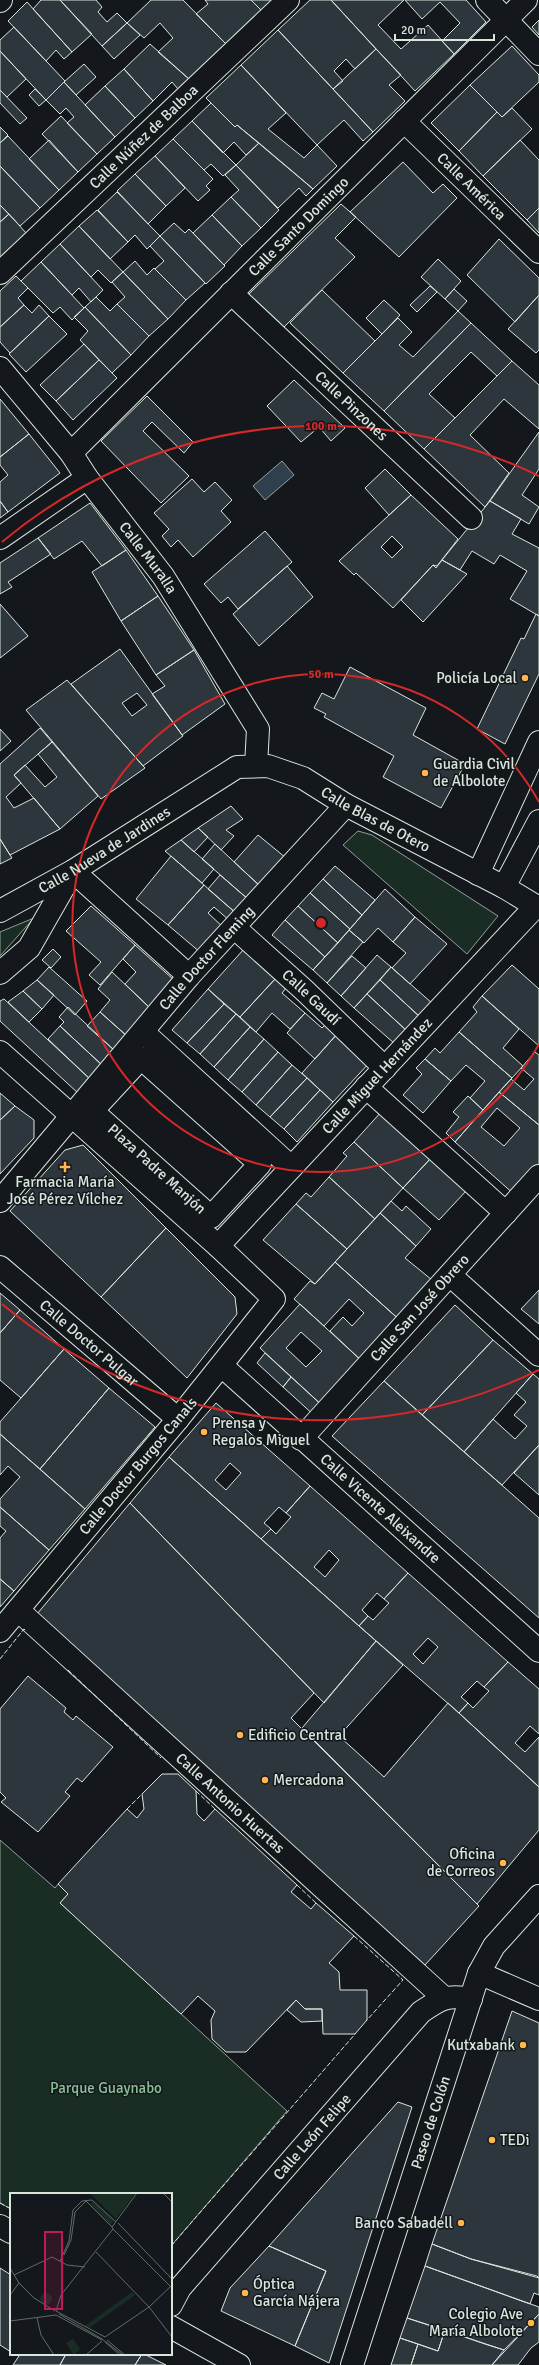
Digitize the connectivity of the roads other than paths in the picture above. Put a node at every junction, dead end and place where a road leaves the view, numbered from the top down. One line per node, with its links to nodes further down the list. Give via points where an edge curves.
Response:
1 (288, 0): 8 (street, Calle Núñez de Balboa)
2 (487, 0): 4 (street)
3 (526, 0): 4 (street, Calle Santo Domingo)
4 (506, 20): 5 (street); 6 (street, Calle Santo Domingo)
5 (539, 54)
6 (404, 121): 7 (street, Calle América); 9 (street, Calle Santo Domingo)
7 (539, 252)
8 (0, 273)
9 (231, 293): 11 (street, Calle Santo Domingo); 13 (street, Calle Pinzones)
10 (0, 368): 11 (street, Calle Muralla)
11 (71, 453): 12 (street, Calle Muralla)
12 (87, 478): 14 (street); 16 (street, Calle Muralla, via 163,576 258,729)
13 (471, 518)
14 (0, 538)
15 (539, 742): 21 (street)
16 (256, 766): 17 (street, Calle Blas de Otero, via 237,767); 18 (street, Calle Blas de Otero, via 268,766 303,778)
17 (207, 784): 20 (street, Calle Nueva de Jardines)
18 (346, 805): 21 (street, Calle Blas de Otero); 25 (street, Calle Doctor Fleming)
19 (539, 821): 22 (street)
20 (73, 870): 24 (street, Calle Nueva de Jardines); 26 (street, via 29,948); 27 (street)
21 (478, 874): 22 (street, Calle Blas de Otero)
22 (504, 887): 23 (street, Calle Blas de Otero)
23 (538, 907): 31 (street, Calle Miguel Hernández)
24 (0, 911)
25 (235, 928): 27 (street, Calle Doctor Fleming); 31 (street, Calle Gaudí)
26 (0, 973)
27 (189, 976): 28 (street, Calle Doctor Fleming)
28 (143, 1032): 33 (street, Calle Doctor Fleming); 34 (street)
29 (0, 1052): 33 (street, Plaza Padre Manjón)
30 (141, 1058): 30 (street, Plaza Padre Manjón, via 92,1111 211,1217 260,1164)
31 (385, 1068): 32 (street, Calle Miguel Hernández)
32 (366, 1087): 34 (street, Calle Miguel Hernández); 37 (street)
33 (72, 1116): 36 (street, Calle Doctor Fleming); 38 (street, Plaza Padre Manjón)
34 (291, 1168): 38 (street, Calle Miguel Hernández)
35 (539, 1176): 37 (street, Calle San José Obrero)
36 (0, 1201)
37 (506, 1213): 40 (street, Calle San José Obrero)
38 (218, 1246): 41 (street, Plaza Padre Manjón)
39 (0, 1267): 44 (street, Calle Doctor Pulgar)
40 (450, 1274): 42 (street); 45 (street, Calle San José Obrero)
41 (274, 1299): 43 (street, Calle Doctor Burgos Canals)
42 (539, 1355)
43 (222, 1366): 44 (street, Calle Doctor Burgos Canals); 45 (street, Calle Vicente Aleixandre)
44 (178, 1419): 46 (street, Calle Doctor Burgos Canals)
45 (302, 1439): 48 (street, Calle Vicente Aleixandre)
46 (18, 1610): 47 (street, Calle Doctor Burgos Canals); 51 (street, Calle Antonio Huertas)
47 (0, 1631)
48 (539, 1651)
49 (539, 1896): 50 (street, Paseo de Colón, via 494,1946)
50 (479, 1973): 52 (street, Paseo de Colón); 53 (street)
51 (443, 1998): 52 (street, Calle León Felipe, via 459,1996); 56 (street, Calle León Felipe, via 421,2012 180,2288)
52 (471, 1999): 59 (street, Paseo de Colón)
53 (539, 2000)
54 (0, 2226): 55 (street)
55 (10, 2231)
56 (172, 2302)
57 (172, 2328): 58 (street)
58 (239, 2365)
59 (352, 2365)

